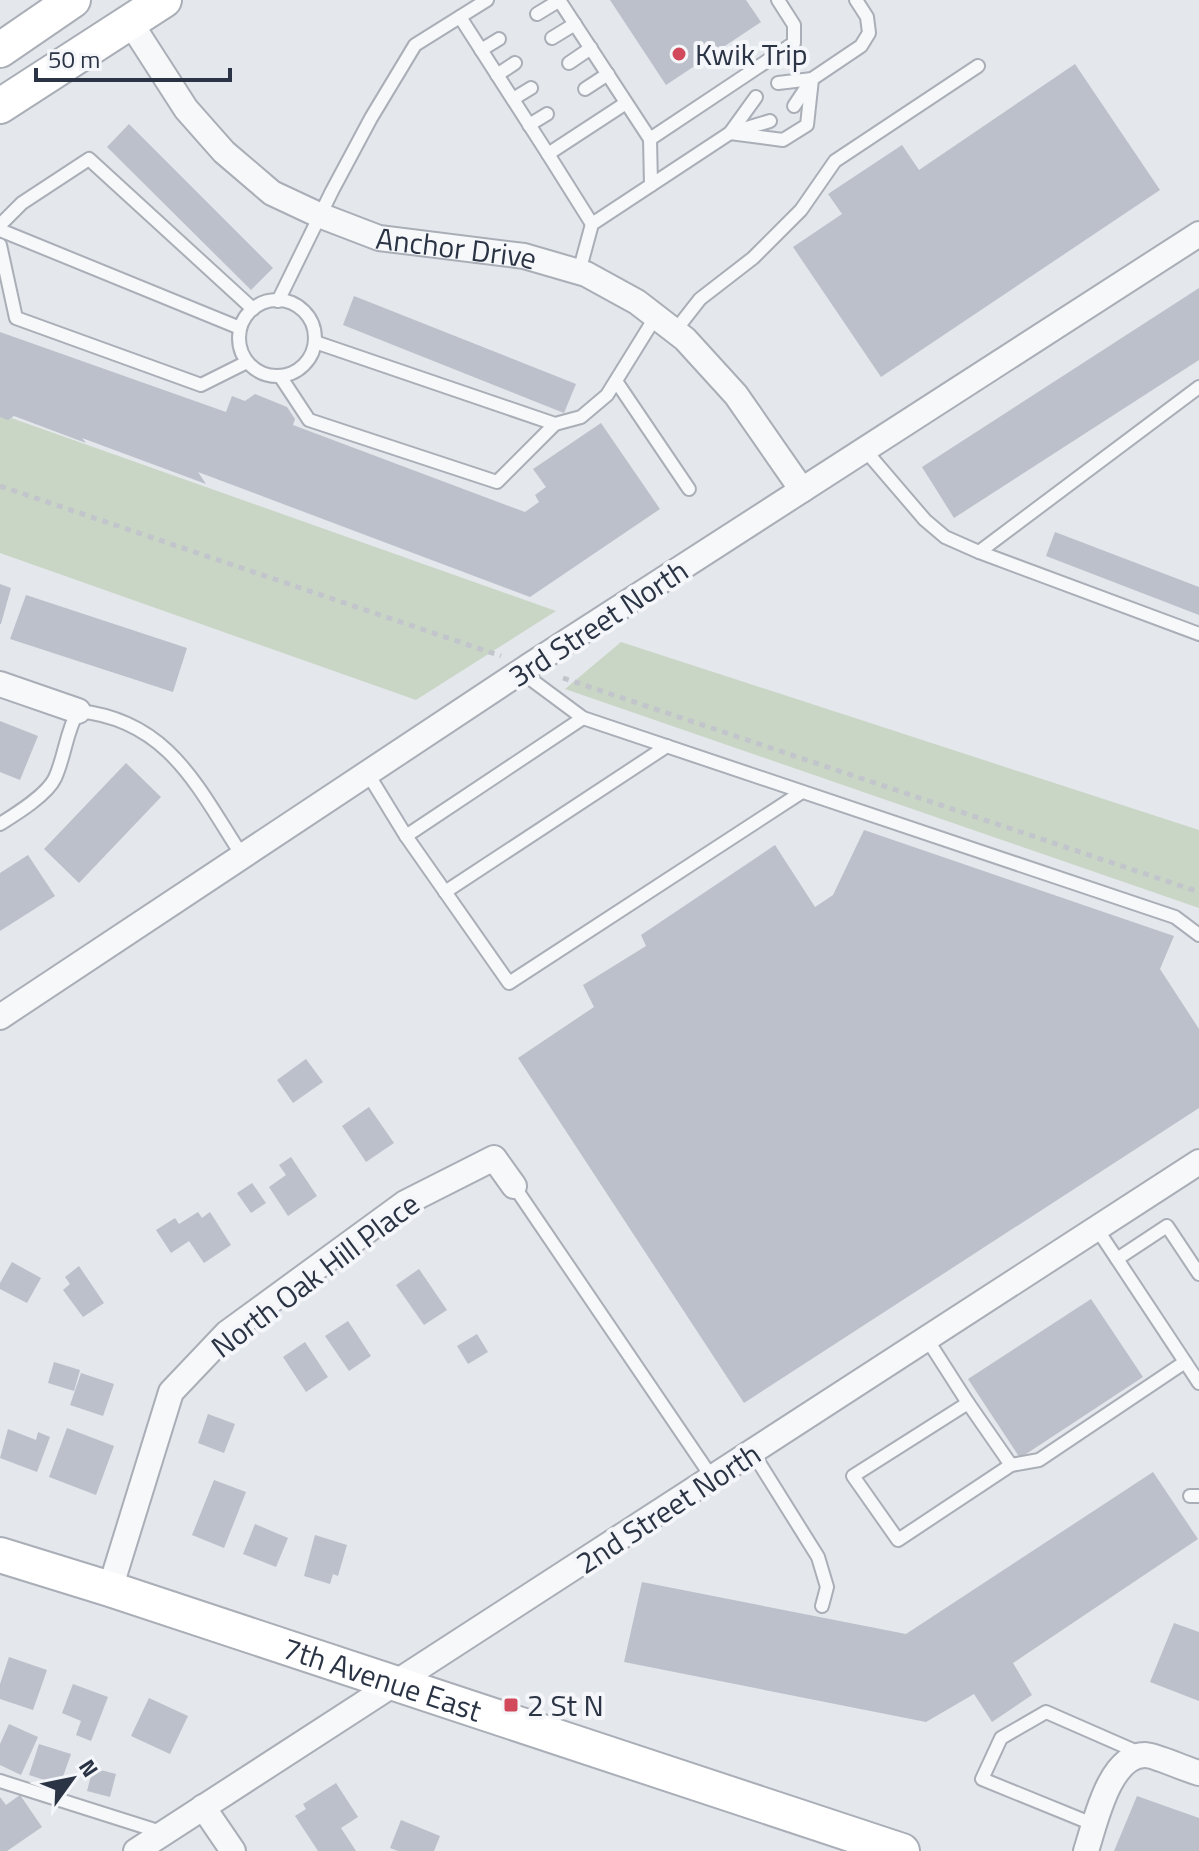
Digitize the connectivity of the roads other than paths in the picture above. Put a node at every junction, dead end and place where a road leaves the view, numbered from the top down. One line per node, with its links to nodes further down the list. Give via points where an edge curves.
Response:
1 (73, 0): 14 (street)
2 (164, 0): 7 (street)
3 (487, 0): 9 (lane)
4 (560, 0): 8 (lane); 10 (lane)
5 (778, 0): 34 (lane, via 794,25 794,43)
6 (856, 0): 21 (lane, via 867,17 869,33 861,46)
7 (123, 11): 28 (street); 37 (street, Anchor Drive, via 186,109 224,152 272,193)
8 (537, 14)
9 (460, 17): 15 (lane); 37 (lane, via 415,45)
10 (575, 24): 11 (lane); 13 (lane)
11 (552, 38)
12 (499, 39): 15 (lane)
13 (591, 48): 17 (lane); 19 (lane)
14 (0, 50)
15 (481, 50): 20 (lane)
16 (515, 63): 20 (lane)
17 (569, 63)
18 (978, 66): 45 (lane, via 835,161 801,210 753,258)
19 (608, 74): 24 (lane); 27 (lane)
20 (497, 75): 26 (lane)
21 (812, 79): 22 (lane); 29 (lane); 33 (lane, via 807,125 783,140)
22 (778, 83)
23 (531, 88): 26 (lane)
24 (585, 89)
25 (756, 97): 33 (lane)
26 (513, 99): 32 (lane)
27 (626, 103): 34 (lane); 35 (lane)
28 (0, 106)
29 (794, 106)
30 (547, 114): 32 (lane)
31 (770, 121): 33 (lane)
32 (529, 125): 35 (lane)
33 (730, 133): 36 (lane)
34 (650, 139): 36 (lane)
35 (548, 154): 38 (lane)
36 (651, 185): 38 (lane)
37 (319, 215): 42 (street, Anchor Drive, via 379,238 524,256); 43 (lane)
38 (592, 224): 42 (lane)
39 (0, 228): 44 (lane, via 22,203 89,159); 46 (lane)
40 (1199, 234): 53 (street, 3rd Street North)
41 (0, 245): 48 (lane, via 16,318 201,385)
42 (579, 272): 45 (street, Anchor Drive, via 637,302)
43 (278, 301): 44 (lane); 47 (lane, via 299,307 308,317)
44 (253, 309): 46 (lane)
45 (666, 324): 50 (lane); 55 (street, Anchor Drive, via 736,395)
46 (240, 328): 48 (lane)
47 (315, 342): 49 (lane, via 304,365); 52 (lane)
48 (247, 362): 49 (lane, via 267,375)
49 (280, 376): 52 (lane, via 309,420 497,482)
50 (616, 381): 52 (lane, via 581,417); 54 (lane)
51 (1199, 387): 56 (lane)
52 (555, 424)
53 (865, 450): 55 (street, 3rd Street North); 56 (lane, via 925,520 945,537)
54 (689, 489)
55 (802, 490): 58 (street, 3rd Street North)
56 (979, 552): 57 (lane)
57 (1199, 634)
58 (525, 669): 61 (lane); 63 (street, 3rd Street North)
59 (0, 684): 60 (street)
60 (78, 711): 65 (lane, via 54,781); 67 (lane, via 106,713 153,736 186,769)
61 (583, 718): 62 (lane); 66 (lane)
62 (667, 746): 64 (lane); 68 (lane)
63 (368, 774): 66 (lane); 67 (street, 3rd Street North)
64 (802, 792): 68 (lane, via 509,983); 69 (lane, via 1175,917)
65 (0, 824)
66 (406, 836): 68 (lane)
67 (243, 857): 70 (street, 3rd Street North)
68 (445, 892)
69 (1199, 935)
70 (0, 1017)
71 (1197, 1169): 73 (street, 2nd Street North)
72 (514, 1186): 82 (lane); 84 (street, North Oak Hill Place, via 494,1158 405,1203 227,1333 171,1392)
73 (1097, 1229): 74 (lane); 76 (street, 2nd Street North)
74 (1117, 1259): 75 (lane, via 1167,1226); 77 (lane)
75 (1199, 1274)
76 (927, 1339): 79 (lane); 80 (street, 2nd Street North)
77 (1185, 1362): 78 (lane); 81 (lane, via 1039,1460)
78 (1199, 1383)
79 (968, 1403): 81 (lane); 81 (lane, via 853,1476 898,1540)
80 (753, 1453): 82 (street, 2nd Street North); 85 (lane, via 818,1557 827,1587)
81 (1011, 1465)
82 (713, 1479): 86 (street, 2nd Street North)
83 (0, 1555): 84 (street, 7th Avenue East)
84 (110, 1589): 86 (street, 7th Avenue East)
85 (822, 1606)
86 (393, 1685): 90 (street, 2nd Street North); 95 (street, 7th Avenue East)
87 (1145, 1755): 88 (street); 91 (street, via 1123,1763 1108,1785); 91 (lane, via 1046,1712 1001,1738 982,1779)
88 (1199, 1773)
89 (0, 1781): 92 (lane)
90 (203, 1807): 92 (street, 2nd Street North); 94 (street)
91 (1095, 1825): 96 (street)
92 (164, 1833): 93 (street, 2nd Street North)
93 (136, 1851)
94 (233, 1851)
95 (902, 1851)
96 (1086, 1851)

